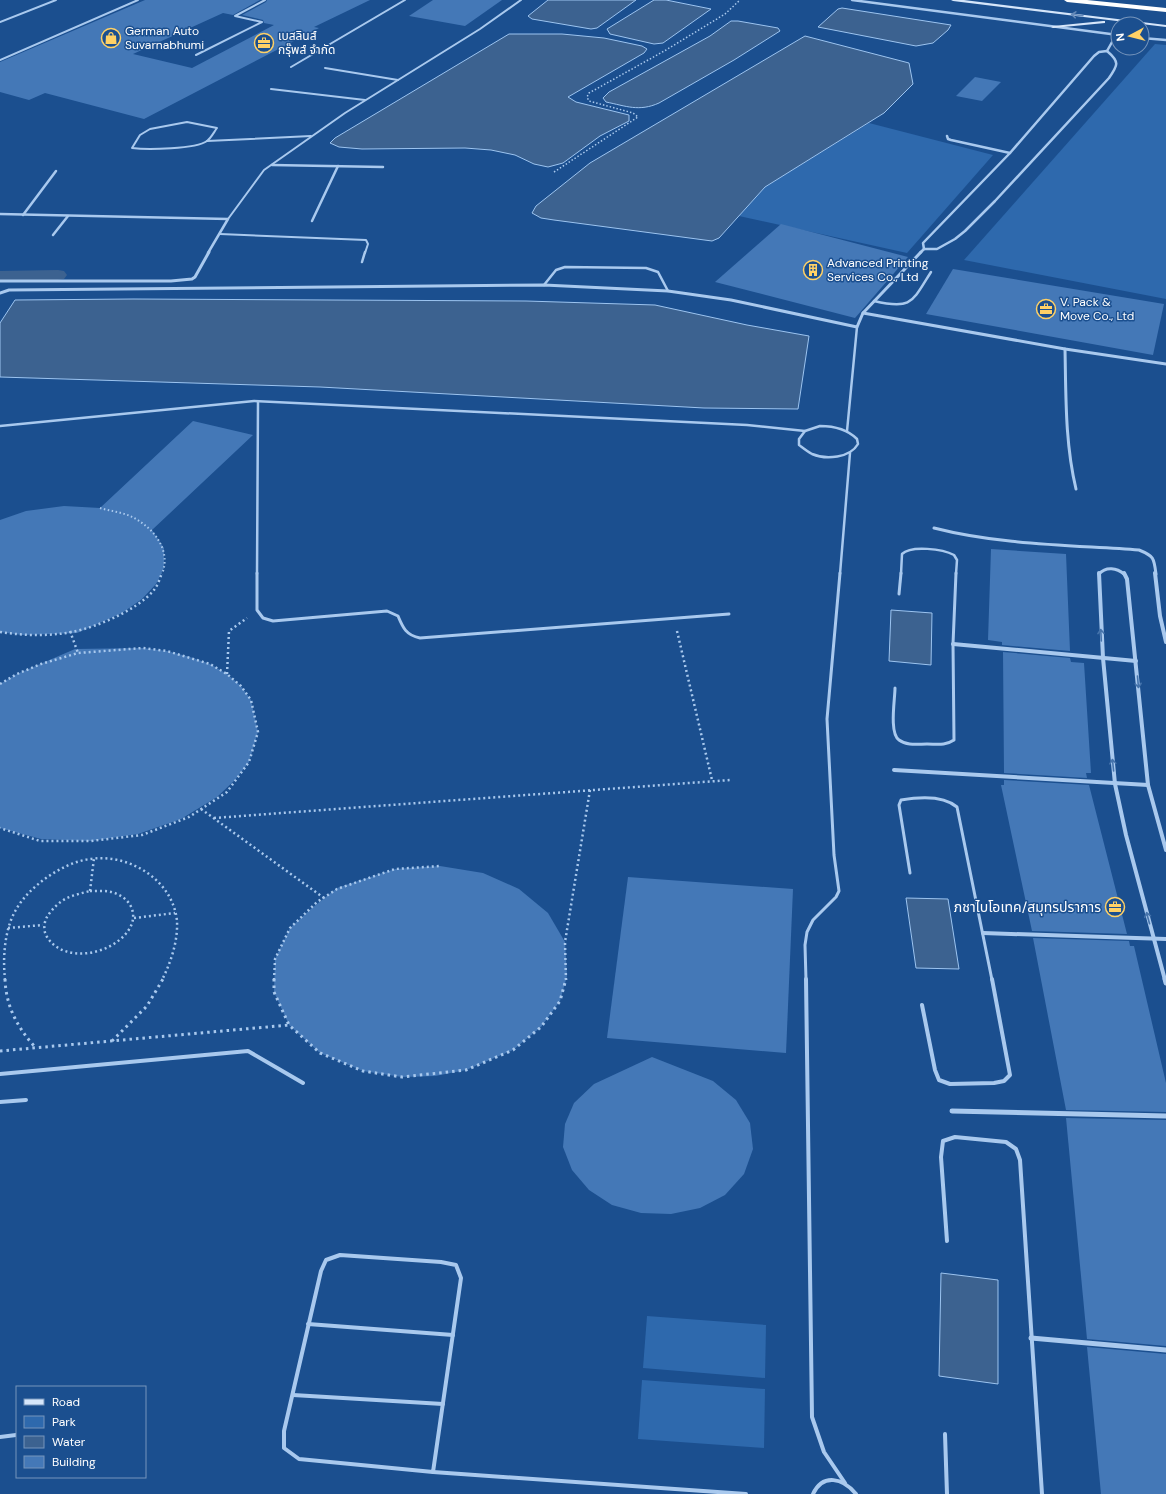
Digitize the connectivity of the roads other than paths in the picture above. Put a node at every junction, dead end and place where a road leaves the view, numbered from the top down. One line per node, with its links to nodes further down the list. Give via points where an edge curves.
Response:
1 (56, 0): 12 (lane)
2 (138, 0): 22 (lane)
3 (265, 0): 21 (lane, via 235,16 262,22)
4 (405, 0): 23 (lane)
5 (521, 0): 25 (lane)
6 (852, 0): 15 (street)
7 (952, 0): 10 (main road, one-way to 7)
8 (1067, 0): 9 (highway)
9 (1166, 10)
10 (1110, 19)
11 (1110, 21): 15 (main road)
12 (0, 22)
13 (1150, 24): 14 (main road)
14 (1166, 26)
15 (1053, 27): 16 (street)
16 (1110, 34)
17 (1150, 39): 18 (street)
18 (1166, 40)
19 (1110, 46): 20 (street)
20 (1107, 51): 31 (street, via 1094,56); 43 (street, via 1117,62 1109,78 965,231 937,249)
21 (196, 56)
22 (0, 60)
23 (291, 67)
24 (325, 68): 25 (lane)
25 (398, 80): 27 (lane)
26 (271, 89): 27 (lane)
27 (365, 100): 28 (lane)
28 (312, 136): 30 (lane); 32 (lane)
29 (947, 136): 31 (street, via 948,139)
30 (207, 141): 30 (lane, via 189,146 149,150 132,148 140,135 150,129 186,122 217,128)
31 (1010, 153): 43 (street, via 923,243)
32 (272, 165): 33 (street); 39 (lane, via 264,170)
33 (338, 166): 34 (street); 40 (street)
34 (384, 166)
35 (56, 171): 37 (street)
36 (0, 214): 37 (street)
37 (23, 215): 38 (street)
38 (68, 216): 39 (street); 42 (street)
39 (228, 219): 41 (street)
40 (312, 221)
41 (220, 234): 44 (lane, via 366,240 368,244); 46 (street, via 192,279)
42 (53, 235)
43 (924, 249): 50 (street)
44 (362, 262)
45 (932, 272): 50 (lane, via 911,302 899,306)
46 (0, 281)
47 (544, 285): 48 (street); 48 (lane, via 556,270 565,267 646,268 658,272); 49 (street, via 9,290)
48 (668, 291): 52 (street, via 731,300)
49 (0, 293)
50 (874, 301): 51 (street)
51 (863, 313): 52 (street); 53 (street)
52 (857, 327): 58 (lane)
53 (1065, 349): 54 (street); 60 (street, via 1067,438)
54 (1166, 364)
55 (258, 402): 56 (lane); 57 (lane, via 747,424); 63 (lane, via 257,610 263,618 273,621 395,612 404,630 420,638)
56 (0, 426)
57 (805, 431): 58 (lane, via 820,426); 59 (lane, via 800,435 799,445 812,454 831,457)
58 (847, 431): 59 (lane, via 857,439 858,444)
59 (850, 453): 96 (lane, via 827,718 834,855 839,891 813,920 807,932 805,945 812,1417 824,1452)
60 (1076, 489)
61 (934, 528): 64 (street, via 995,539 1139,550 1149,554 1154,559 1160,616)
62 (899, 594): 65 (lane, via 902,554 906,550 949,552 954,555 957,560)
63 (729, 614)
64 (1166, 642)
65 (953, 644): 66 (street); 68 (lane, via 954,740 949,744 909,743 898,739 894,733)
66 (1103, 658): 67 (street); 67 (street, one-way to 67, via 1098,573 1113,568 1126,576); 70 (street, one-way to 66)
67 (1136, 661): 71 (street, one-way to 71)
68 (895, 688)
69 (894, 770): 70 (street)
70 (1115, 784): 71 (street); 75 (street, one-way to 70)
71 (1148, 785): 72 (street)
72 (1166, 850)
73 (910, 873): 74 (lane, via 899,805 901,800 948,800 954,803 957,807)
74 (984, 933): 75 (street); 78 (lane, via 1010,1075 1004,1081 994,1083 950,1084 940,1080 935,1070)
75 (1154, 939): 76 (street); 77 (street)
76 (1166, 939)
77 (1166, 983)
78 (922, 1005)
79 (0, 1074): 80 (lane, via 248,1052)
80 (303, 1083)
81 (26, 1100): 82 (lane)
82 (0, 1102)
83 (952, 1111): 84 (street)
84 (1166, 1116)
85 (947, 1241): 88 (lane, via 941,1157 943,1141 955,1137 1006,1142 1016,1149 1020,1160)
86 (308, 1324): 87 (lane); 87 (lane, via 320,1271 326,1260 340,1255 441,1262 456,1265 461,1278); 90 (lane)
87 (453, 1335): 91 (lane)
88 (1031, 1338): 89 (street); 102 (lane)
89 (1166, 1350)
90 (293, 1395): 91 (lane); 95 (lane, via 284,1431 284,1448 299,1459)
91 (443, 1404): 95 (lane)
92 (945, 1434): 101 (lane)
93 (16, 1435): 94 (lane)
94 (0, 1437)
95 (433, 1472): 97 (lane)
96 (845, 1483): 99 (lane, via 838,1480 823,1482); 100 (lane)
97 (680, 1492): 98 (lane)
98 (746, 1494)
99 (813, 1494)
100 (856, 1494)
101 (947, 1494)
102 (1042, 1494)

